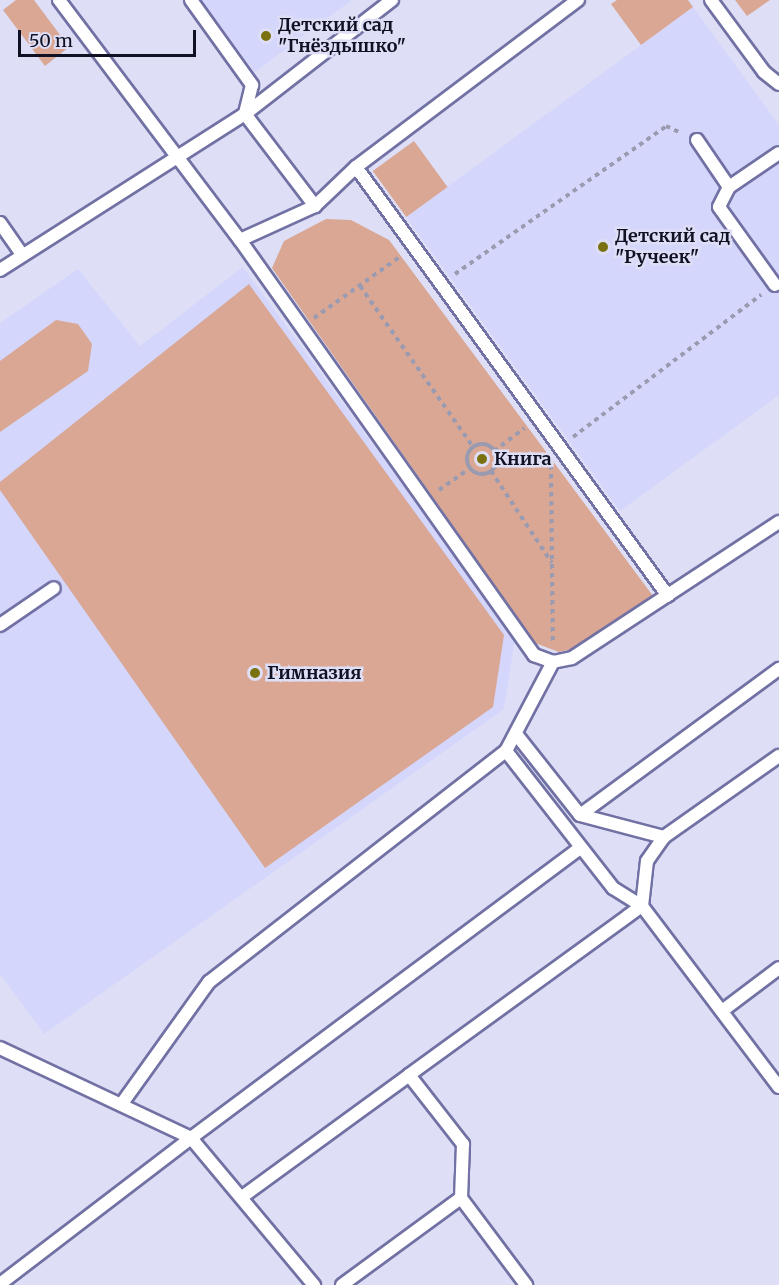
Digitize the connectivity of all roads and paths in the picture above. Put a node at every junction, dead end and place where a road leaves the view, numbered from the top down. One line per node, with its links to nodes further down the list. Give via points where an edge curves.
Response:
1 (59, 0): 10 (lane)
2 (191, 0): 7 (lane, via 252,85)
3 (392, 0): 7 (lane)
4 (578, 0): 11 (lane)
5 (711, 0): 6 (lane, via 764,72)
6 (779, 84)
7 (245, 114): 10 (lane); 13 (lane)
8 (697, 140): 12 (lane); 19 (path, via 666,126)
9 (779, 153): 12 (lane)
10 (176, 157): 15 (lane); 17 (lane, via 62,235)
11 (356, 167): 13 (lane); 16 (lane)
12 (729, 187): 20 (lane, via 719,207)
13 (315, 206): 15 (lane)
14 (0, 223): 17 (lane)
15 (240, 240): 22 (lane)
16 (416, 246): 19 (lane); 21 (path)
17 (22, 254): 18 (lane)
18 (0, 270)
19 (442, 282): 23 (lane)
20 (775, 285): 25 (path)
21 (360, 286): 22 (path); 26 (path)
22 (299, 329): 30 (lane)
23 (539, 416): 24 (lane); 27 (path)
24 (550, 432): 25 (lane); 32 (path)
25 (560, 446): 34 (lane)
26 (473, 447): 27 (path); 28 (path)
27 (494, 451): 29 (path)
28 (470, 468): 29 (path, via 482,474); 30 (path)
29 (491, 471): 32 (path)
30 (423, 501): 36 (lane, via 534,655)
31 (779, 522): 34 (lane)
32 (552, 563): 36 (path)
33 (54, 588): 35 (lane)
34 (668, 596): 36 (lane, via 572,658)
35 (0, 626)
36 (553, 662): 38 (lane)
37 (779, 669): 41 (lane)
38 (516, 734): 39 (lane); 41 (lane)
39 (506, 751): 43 (lane); 50 (lane, via 209,982)
40 (779, 756): 42 (lane)
41 (580, 815): 42 (lane)
42 (664, 837): 44 (lane, via 646,861)
43 (580, 848): 44 (lane, via 613,888); 51 (lane)
44 (642, 906): 46 (lane); 48 (lane)
45 (779, 968): 46 (lane)
46 (722, 1011): 49 (lane)
47 (0, 1048): 50 (lane)
48 (409, 1075): 52 (lane); 53 (lane, via 463,1144)
49 (779, 1087)
50 (123, 1102): 51 (lane)
51 (191, 1138): 52 (lane); 54 (lane)
52 (242, 1197): 55 (lane)
53 (461, 1198): 56 (lane); 57 (lane)
54 (3, 1278)
55 (314, 1285)
56 (342, 1285)
57 (526, 1285)

